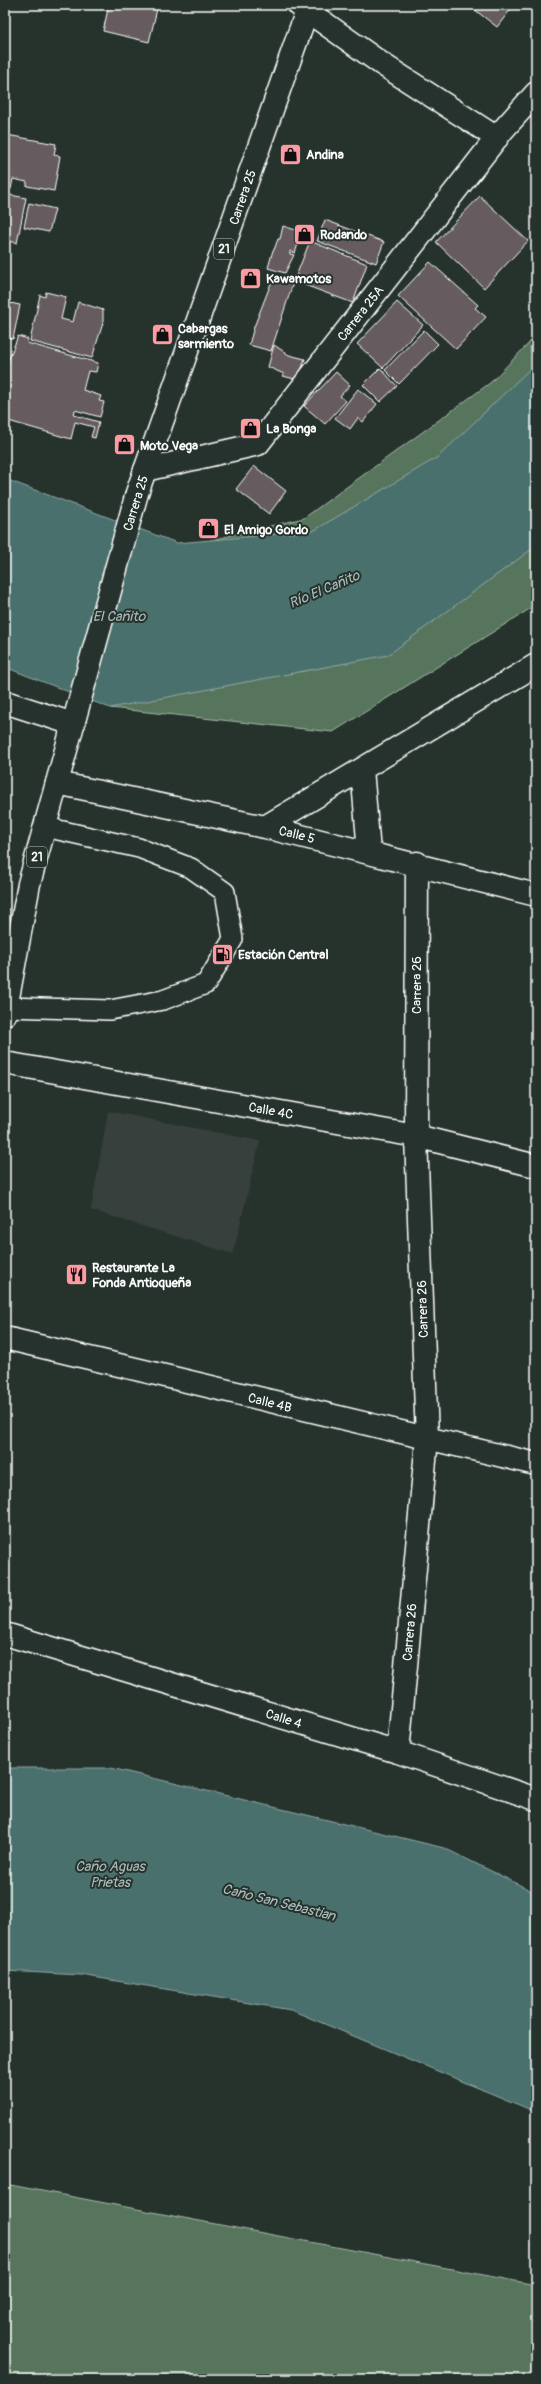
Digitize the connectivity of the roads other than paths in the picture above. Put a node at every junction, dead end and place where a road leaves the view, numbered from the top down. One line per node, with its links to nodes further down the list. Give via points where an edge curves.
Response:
1 (305, 7): 3 (street, via 382,64); 4 (street, Carrera 25 / 21)
2 (536, 93): 3 (street, Carrera 25A)
3 (497, 138): 4 (street, Carrera 25A, via 258,444)
4 (145, 470): 7 (street, Carrera 25 / 21, via 136,493)
5 (536, 665): 8 (street)
6 (5, 702): 7 (street)
7 (73, 724): 9 (street, Carrera 25 / 21)
8 (362, 769): 11 (street); 12 (street)
9 (57, 783): 10 (street, Carrera 25 / 21); 11 (street, Calle 5)
10 (45, 827): 15 (street, Carrera 25 / 21); 16 (lane, via 139,848 191,868 225,892 233,939 206,984 163,1000 110,1010)
11 (266, 827): 12 (street, Calle 5)
12 (369, 852): 13 (street, Calle 5)
13 (417, 863): 14 (street, Calle 5); 18 (street, Carrera 26)
14 (536, 895)
15 (10, 959): 16 (street, Carrera 25 / 21)
16 (5, 1011)
17 (5, 1063): 18 (street, Calle 4C)
18 (416, 1136): 19 (street, Calle 4C); 21 (street, Carrera 26)
19 (536, 1166)
20 (5, 1338): 21 (street, Calle 4B)
21 (427, 1439): 22 (street, Calle 4B); 24 (street, Carrera 26)
22 (536, 1464)
23 (5, 1634): 24 (street, Calle 4)
24 (398, 1752): 25 (street, Calle 4)
25 (536, 1799)

